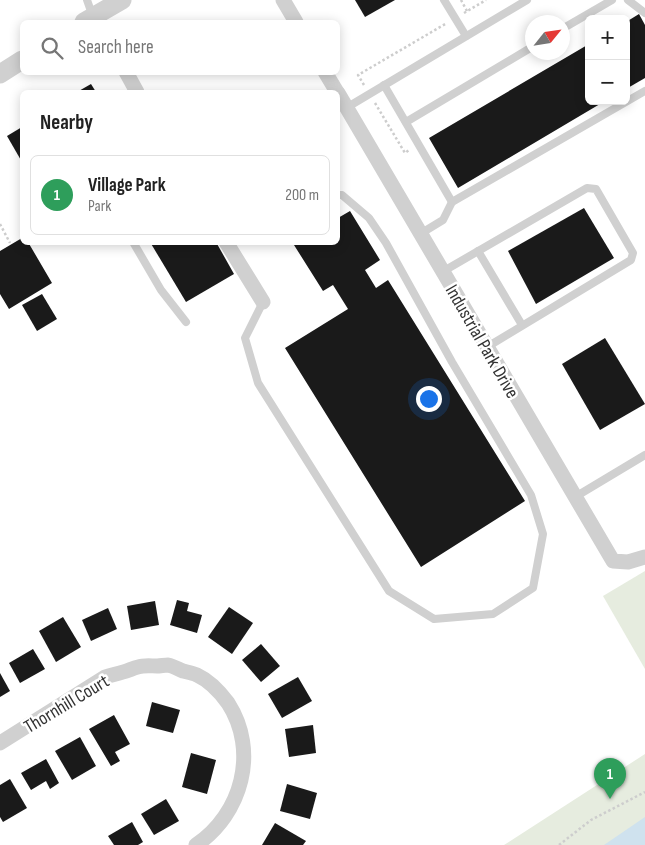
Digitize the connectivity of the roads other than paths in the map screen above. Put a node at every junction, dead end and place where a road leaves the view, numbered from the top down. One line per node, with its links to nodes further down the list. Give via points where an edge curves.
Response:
1 (122, 0): 8 (street)
2 (283, 0): 9 (street)
3 (444, 0): 11 (lane)
4 (527, 0): 11 (lane)
5 (612, 0): 10 (lane)
6 (628, 0): 7 (lane)
7 (645, 13)
8 (90, 16)
9 (295, 20)
10 (570, 24)
11 (466, 36): 17 (lane)
12 (525, 51): 23 (lane)
13 (20, 61): 14 (street)
14 (0, 74)
15 (128, 75): 18 (street)
16 (327, 75): 19 (street, Industrial Park Drive)
17 (384, 85): 22 (lane); 23 (lane)
18 (136, 90)
19 (335, 90)
20 (645, 90): 25 (lane)
21 (340, 98): 22 (street, Industrial Park Drive)
22 (346, 108): 26 (street, Industrial Park Drive)
23 (406, 122): 25 (lane)
24 (340, 195): 31 (lane, via 369,218 386,243 531,495 543,534 533,588 493,614 434,619 389,591 258,383 244,338)
25 (452, 202): 26 (lane, via 443,220)
26 (420, 234): 30 (street, Industrial Park Drive)
27 (135, 245): 32 (lane, via 161,290)
28 (228, 245): 31 (street)
29 (478, 251): 30 (lane); 33 (lane); 33 (lane, via 587,188 596,189 632,252 631,260)
30 (442, 272): 34 (street, Industrial Park Drive)
31 (263, 302)
32 (186, 322)
33 (522, 325): 34 (lane)
34 (487, 347): 36 (street, Industrial Park Drive)
35 (645, 455): 36 (lane)
36 (574, 496): 37 (street, Industrial Park Drive, via 613,561 628,562)
37 (645, 557)
38 (0, 743): 39 (street, Thornhill Court, via 104,677 139,666 168,665 197,675 221,693 233,711 243,743 244,760 242,778 227,814 217,828)
39 (196, 845)

